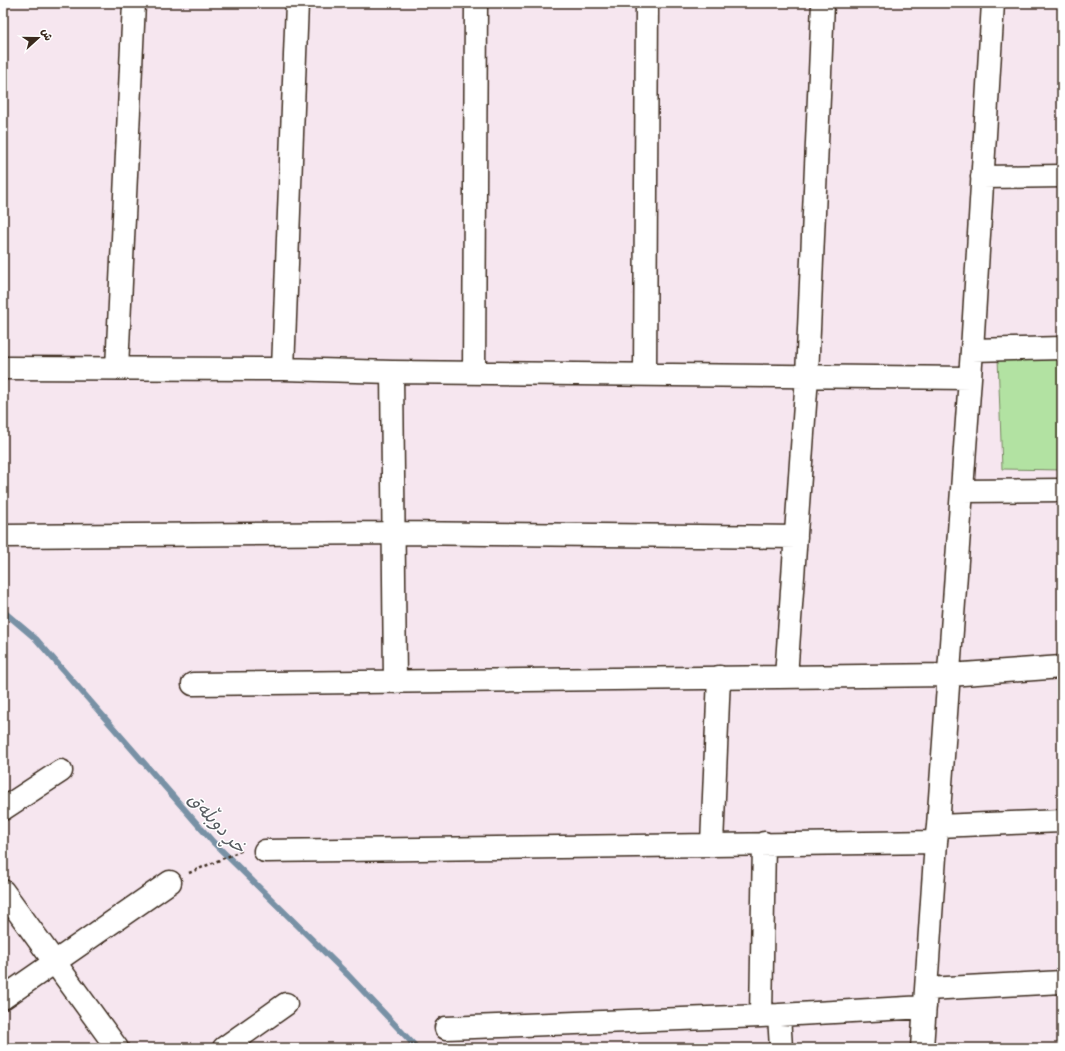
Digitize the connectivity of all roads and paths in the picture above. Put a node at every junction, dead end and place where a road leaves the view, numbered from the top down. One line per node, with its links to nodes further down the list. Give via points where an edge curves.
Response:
1 (134, 3): 12 (street)
2 (297, 3): 13 (street)
3 (476, 3): 15 (street)
4 (647, 3): 16 (street)
5 (823, 3): 17 (street)
6 (993, 3): 8 (street)
7 (1062, 176): 8 (street)
8 (982, 177): 10 (street)
9 (1062, 348): 10 (street)
10 (972, 350): 18 (street)
11 (3, 368): 12 (street)
12 (118, 368): 13 (street)
13 (283, 369): 14 (street)
14 (392, 372): 15 (street); 21 (street)
15 (474, 373): 16 (street)
16 (645, 374): 17 (street)
17 (807, 376): 18 (street); 23 (street)
18 (970, 378): 20 (street)
19 (1062, 490): 20 (street)
20 (962, 491): 25 (street)
21 (394, 533): 22 (street); 23 (street); 28 (street)
22 (3, 536)
23 (796, 537): 26 (street)
24 (1062, 667): 25 (street)
25 (949, 675): 26 (street); 33 (street)
26 (786, 677): 27 (street)
27 (719, 678): 28 (street); 35 (street)
28 (395, 682): 29 (street)
29 (193, 684)
30 (61, 771): 31 (street)
31 (3, 809)
32 (1062, 821): 33 (street)
33 (937, 834): 34 (street); 43 (street)
34 (764, 843): 35 (street); 45 (street)
35 (712, 844): 37 (street)
36 (242, 850): 38 (path)
37 (265, 851)
38 (179, 878): 40 (street)
39 (3, 892): 40 (street)
40 (55, 963): 42 (street); 47 (street)
41 (1062, 982): 43 (street)
42 (3, 998)
43 (926, 998): 45 (street); 50 (street)
44 (286, 1004): 48 (street)
45 (770, 1015): 46 (street); 49 (street)
46 (446, 1028)
47 (117, 1048)
48 (224, 1048)
49 (781, 1048)
50 (922, 1048)

